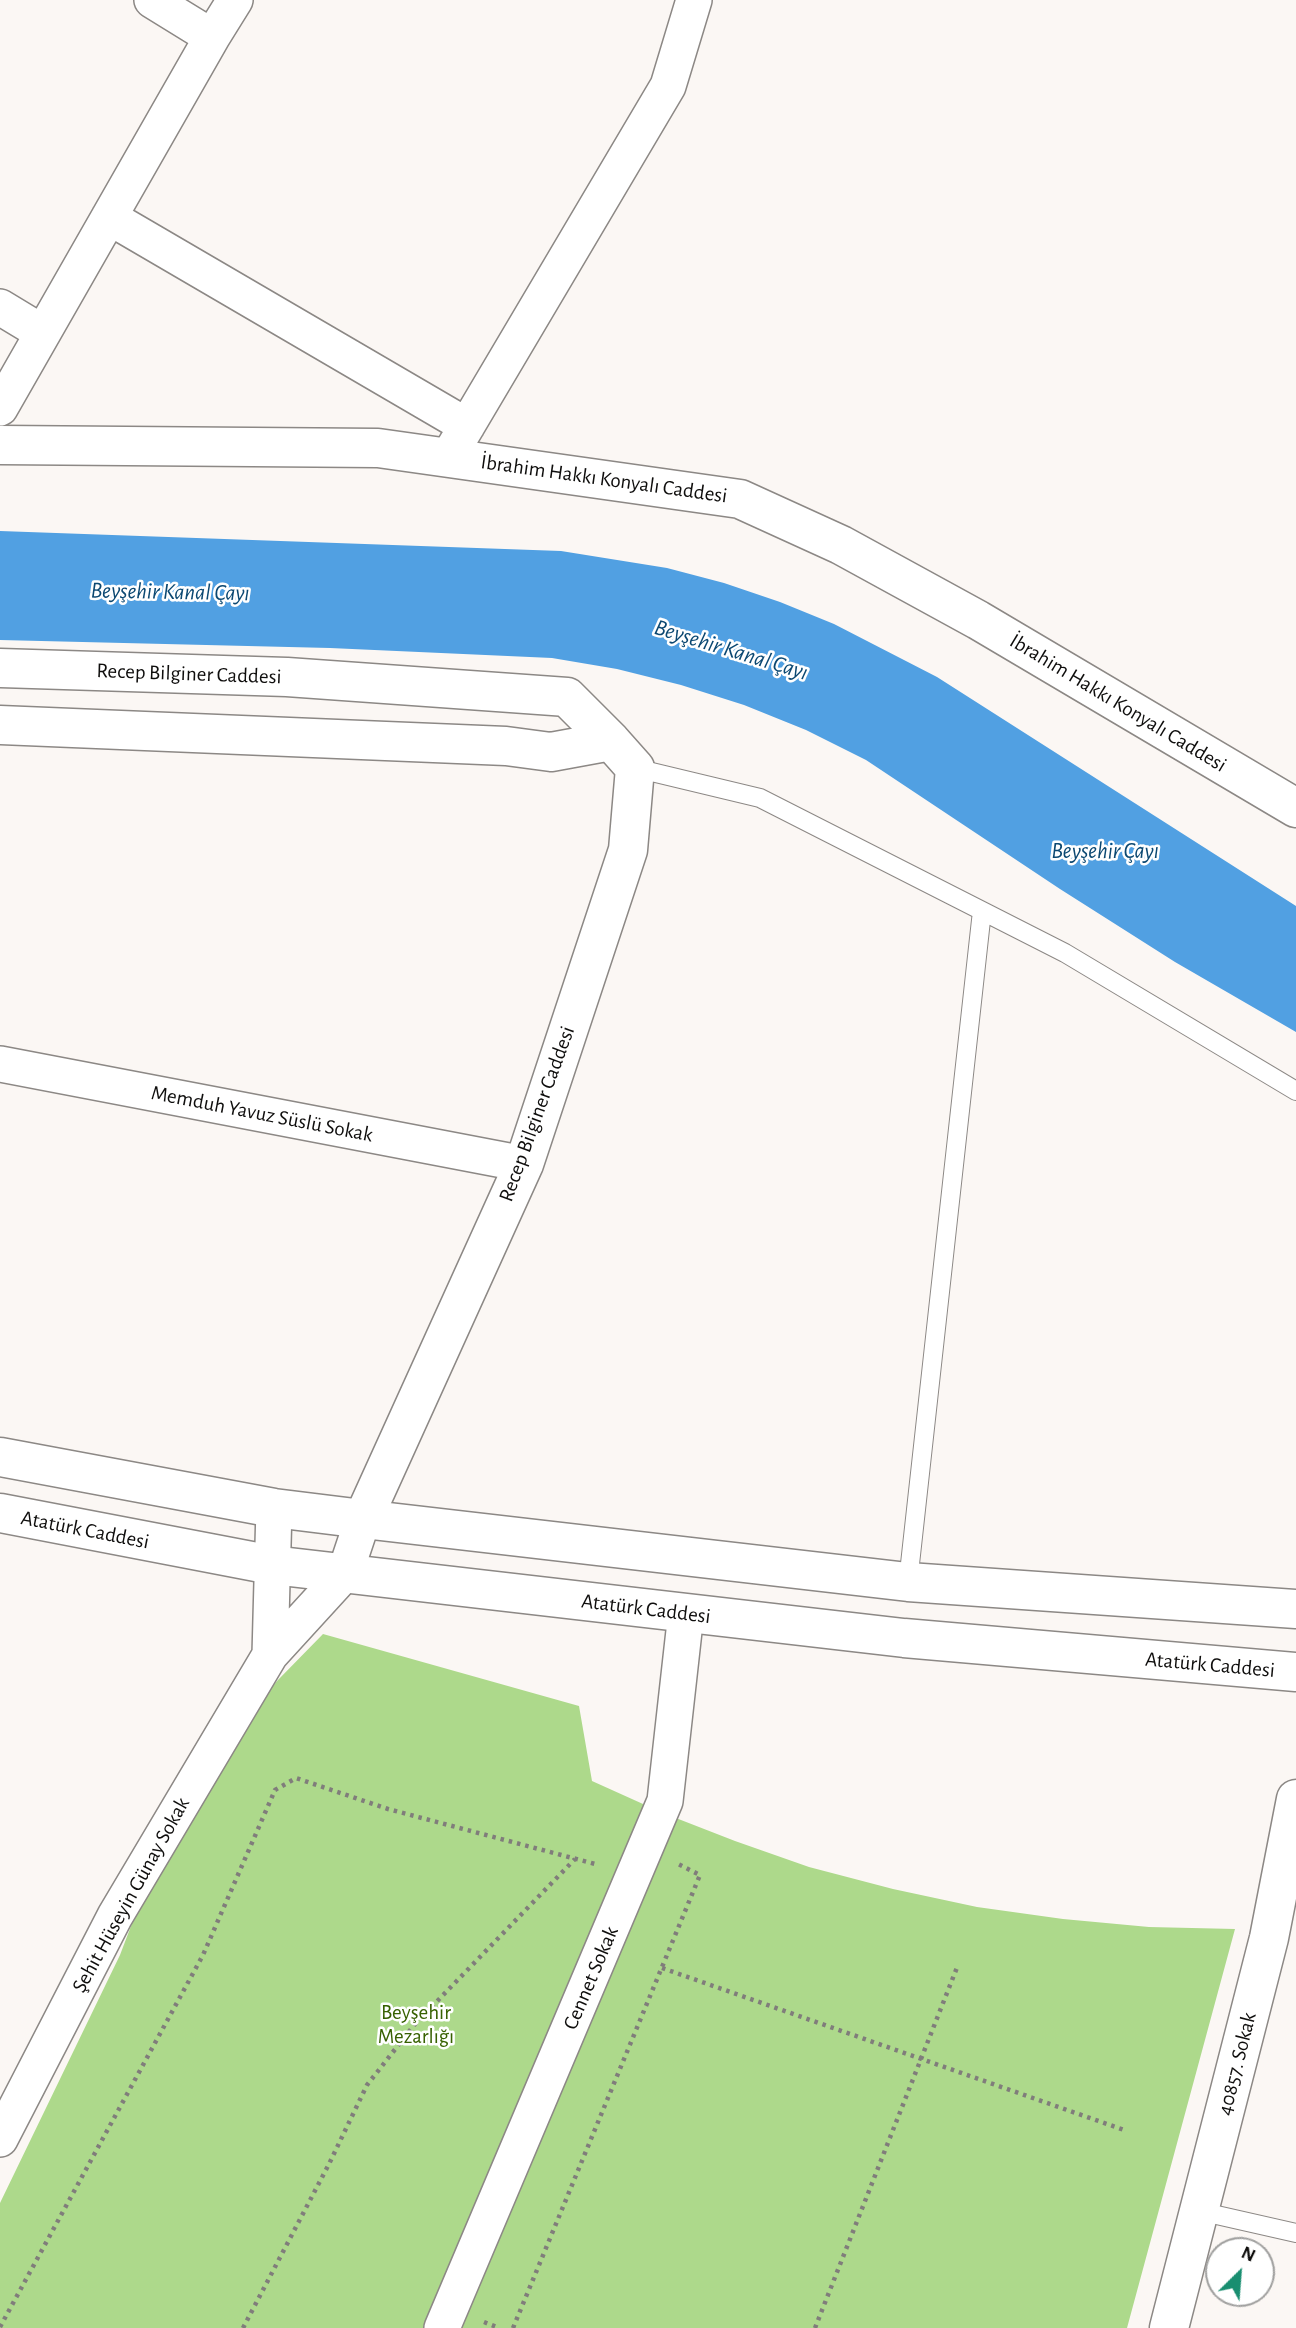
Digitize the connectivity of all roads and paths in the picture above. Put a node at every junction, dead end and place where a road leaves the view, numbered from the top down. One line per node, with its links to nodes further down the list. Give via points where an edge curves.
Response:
1 (152, 0): 4 (street)
2 (235, 0): 4 (street)
3 (689, 2): 9 (street, via 668,86)
4 (212, 37): 5 (street)
5 (109, 217): 7 (street); 9 (street)
6 (0, 307): 7 (street)
7 (43, 333): 8 (street)
8 (0, 408)
9 (458, 441): 10 (street, İbrahim Hakkı Konyalı Caddesi, via 378,448); 14 (street, İbrahim Hakkı Konyalı Caddesi, via 740,499 841,545 978,620)
10 (0, 445)
11 (0, 668): 13 (street, Recep Bilginer Caddesi, via 287,677 566,696)
12 (0, 725): 13 (street)
13 (623, 754): 15 (lane, via 760,798); 18 (street, Recep Bilginer Caddesi, via 628,850)
14 (1296, 808)
15 (982, 911): 17 (lane, via 1065,953); 25 (lane)
16 (0, 1064): 18 (street, Memduh Yavuz Süslü Sokak)
17 (1296, 1091)
18 (524, 1164): 22 (street, Recep Bilginer Caddesi)
19 (0, 1457): 20 (street)
20 (274, 1508): 22 (street); 23 (street)
21 (0, 1513): 23 (street, Atatürk Caddesi)
22 (363, 1519): 24 (street); 25 (street)
23 (272, 1565): 24 (street, Atatürk Caddesi); 28 (street)
24 (345, 1573): 26 (street, Atatürk Caddesi); 28 (street, Şehit Hüseyin Günay Sokak)
25 (908, 1582): 27 (street)
26 (686, 1613): 29 (street, Atatürk Caddesi, via 904,1638); 32 (street, Cennet Sokak, via 665,1801)
27 (1295, 1614)
28 (270, 1655): 37 (street, Şehit Hüseyin Günay Sokak, via 115,1916)
29 (1296, 1672)
30 (1296, 1799): 38 (street, 40857. Sokak, via 1269,1938)
31 (575, 1858): 32 (path); 40 (path, via 387,1809 296,1778 275,1790 203,1955); 41 (path, via 415,2024 367,2085)
32 (640, 1861): 34 (path, via 700,1875); 42 (street, Cennet Sokak)
33 (958, 1965): 35 (path)
34 (662, 1968): 35 (path); 43 (path)
35 (921, 2059): 36 (path); 44 (path)
36 (1127, 2131)
37 (0, 2139)
38 (1199, 2211): 39 (lane); 45 (street, 40857. Sokak)
39 (1296, 2233)
40 (0, 2327)
41 (243, 2328)
42 (442, 2328)
43 (513, 2328)
44 (815, 2328)
45 (1169, 2328)

